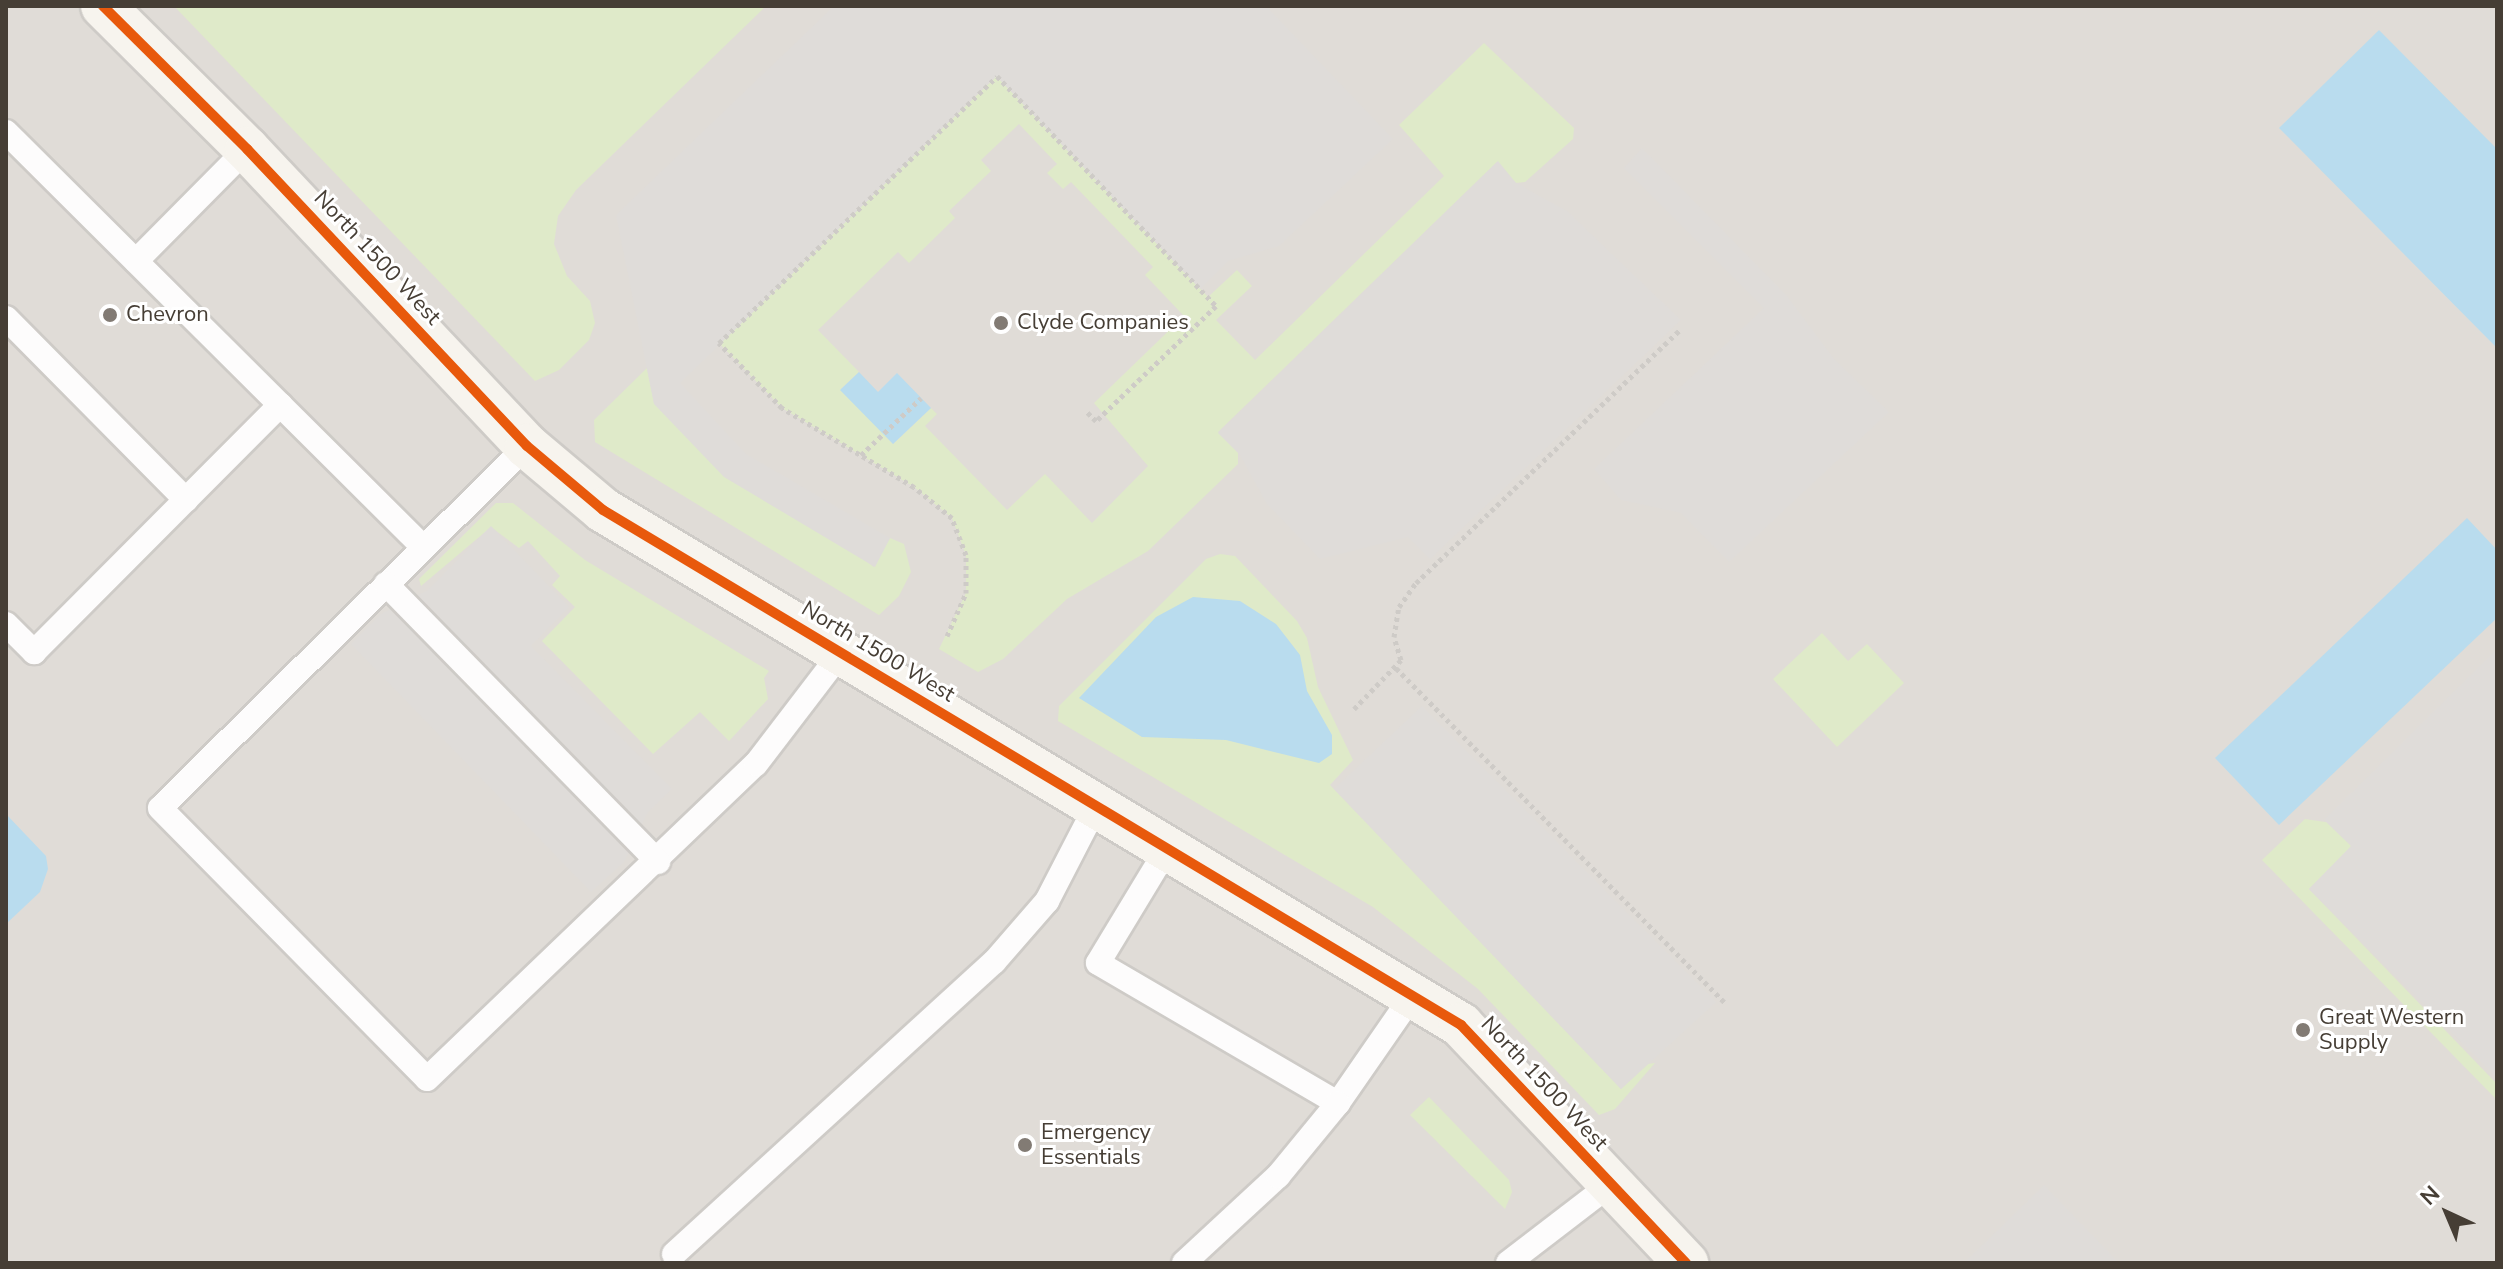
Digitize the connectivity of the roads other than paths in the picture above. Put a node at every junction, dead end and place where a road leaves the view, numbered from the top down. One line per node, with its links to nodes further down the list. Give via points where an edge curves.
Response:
1 (103, 6): 3 (street, North 1500 West)
2 (6, 132): 4 (lane)
3 (247, 149): 4 (lane); 7 (street, North 1500 West)
4 (136, 261): 6 (lane)
5 (6, 318): 8 (lane)
6 (280, 405): 8 (lane); 9 (lane)
7 (527, 446): 9 (lane); 12 (street, North 1500 West, via 603,510)
8 (186, 500): 11 (lane, via 34,652)
9 (423, 547): 10 (lane)
10 (386, 584): 15 (lane); 15 (lane, via 160,808 427,1079)
11 (6, 624)
12 (841, 653): 13 (street, North 1500 West); 15 (lane, via 756,764)
13 (1096, 806): 14 (street, North 1500 West); 19 (lane, via 1047,901 994,962)
14 (1167, 849): 16 (street, North 1500 West); 17 (lane, via 1098,963)
15 (658, 862)
16 (1412, 996): 17 (lane); 18 (street, North 1500 West, via 1461,1025)
17 (1338, 1103): 20 (lane, via 1278,1176)
18 (1611, 1184): 21 (lane); 22 (street, North 1500 West)
19 (674, 1254)
20 (1184, 1263)
21 (1508, 1263)
22 (1686, 1263)

